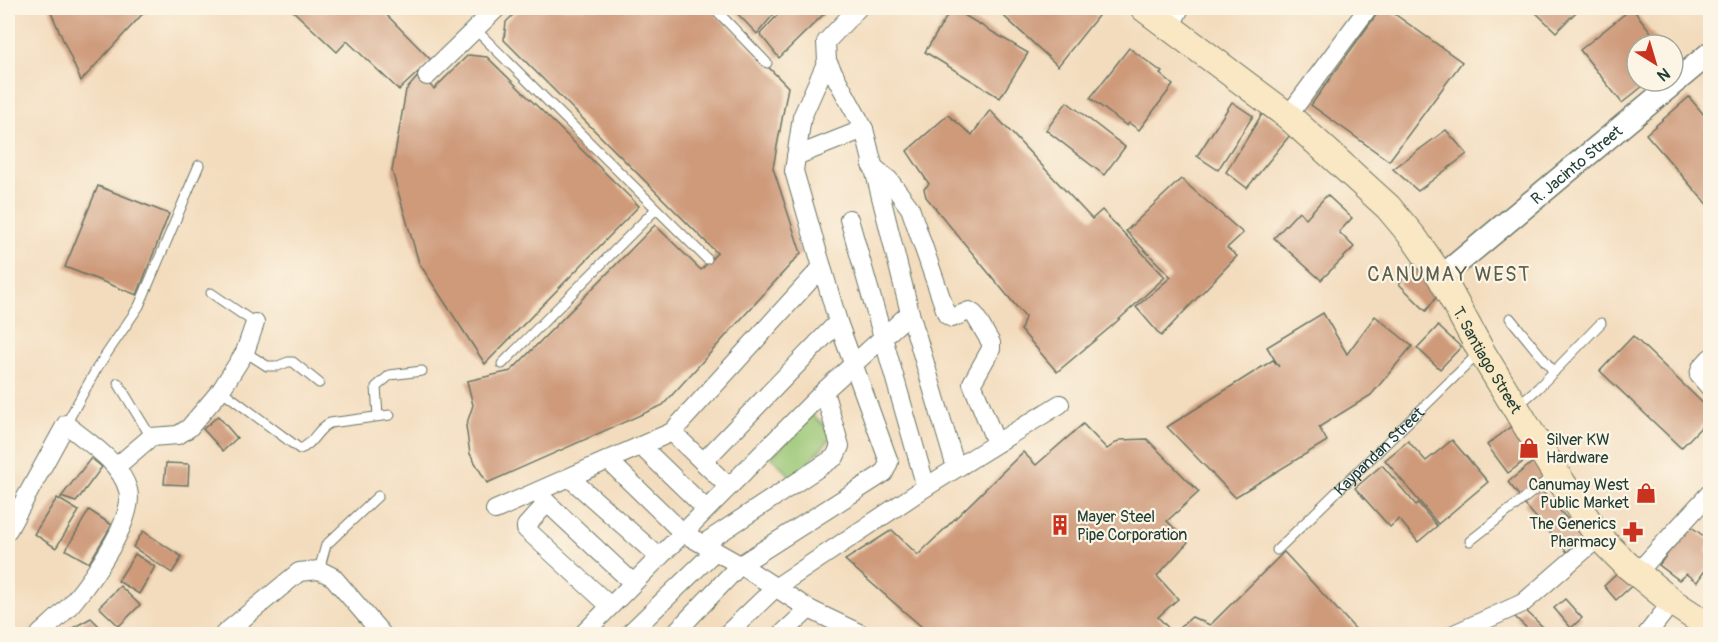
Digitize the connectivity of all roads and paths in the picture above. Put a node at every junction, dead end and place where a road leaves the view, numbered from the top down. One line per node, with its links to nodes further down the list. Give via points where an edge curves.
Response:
1 (497, 8): 7 (street)
2 (714, 8): 10 (lane)
3 (858, 8): 9 (street, via 826,42)
4 (1144, 8): 6 (main road, T. Santiago Street)
5 (1368, 8): 12 (street)
6 (1175, 17): 12 (main road, T. Santiago Street)
7 (475, 29): 11 (street); 17 (lane)
8 (1710, 53): 21 (street, R. Jacinto Street)
9 (827, 61): 13 (street); 14 (street, via 802,117)
10 (767, 63)
11 (427, 76)
12 (1288, 116): 21 (main road, T. Santiago Street, via 1388,207)
13 (864, 129): 14 (street); 16 (street)
14 (796, 156): 20 (street, via 794,171)
15 (199, 165): 45 (lane, via 139,306 97,368)
16 (871, 165): 23 (street); 48 (street, via 910,208 947,315 951,318 974,314 992,343 972,383)
17 (656, 208): 19 (lane); 33 (lane)
18 (849, 219): 28 (street)
19 (707, 259)
20 (822, 267): 25 (street); 46 (street)
21 (1441, 277): 29 (main road, T. Santiago Street)
22 (211, 293): 27 (lane)
23 (910, 313): 28 (street); 53 (street)
24 (1510, 318): 35 (lane)
25 (838, 322): 32 (street); 51 (street)
26 (1601, 322): 35 (lane)
27 (255, 323): 30 (street)
28 (882, 336): 32 (street); 57 (street)
29 (1481, 351): 42 (main road, T. Santiago Street); 68 (lane, Kaypandan Street)
30 (245, 352): 37 (lane, via 267,366 293,362); 39 (street)
31 (1710, 358): 38 (street, via 1699,375)
32 (854, 363): 40 (street); 70 (street, via 889,462 884,473)
33 (502, 364)
34 (422, 371): 44 (lane, via 390,375 376,387)
35 (1554, 372): 42 (lane)
36 (118, 383): 47 (lane)
37 (319, 383)
38 (1710, 388)
39 (220, 390): 44 (lane, via 300,449 330,423); 47 (street, via 189,428 178,435)
40 (824, 391): 56 (street); 67 (street, via 840,446 835,457)
41 (1060, 404): 48 (street)
42 (1516, 407): 54 (main road, T. Santiago Street)
43 (390, 415): 44 (lane)
44 (378, 416)
45 (66, 424): 52 (street); 63 (street)
46 (672, 432): 49 (street); 51 (street)
47 (151, 437): 52 (street)
48 (996, 443): 53 (street)
49 (642, 447): 50 (street); 61 (street)
50 (609, 461): 55 (street); 64 (street)
51 (703, 462): 56 (street)
52 (116, 467): 81 (street, via 128,490 127,514 108,553 72,604)
53 (956, 468): 57 (street)
54 (1556, 474): 65 (main road, T. Santiago Street); 66 (lane)
55 (570, 478): 60 (street); 69 (street)
56 (729, 487): 61 (street)
57 (926, 487): 74 (street)
58 (1710, 493): 72 (street)
59 (378, 496): 71 (lane, via 326,544)
60 (542, 498): 62 (street); 73 (street); 76 (street, via 526,529)
61 (706, 509): 64 (street)
62 (495, 510)
63 (8, 530)
64 (683, 532): 67 (street); 69 (street)
65 (1599, 537): 72 (main road, T. Santiago Street); 89 (street, via 1523,603)
66 (1470, 541)
67 (709, 547): 70 (street); 84 (street)
68 (1277, 550)
69 (659, 556): 73 (street)
70 (740, 565): 74 (street); 85 (street)
71 (319, 570): 80 (street, via 333,577); 82 (street, via 299,572)
72 (1637, 573): 75 (main road, T. Santiago Street)
73 (633, 583): 76 (street)
74 (775, 588): 77 (street); 86 (street)
75 (1672, 602): 78 (main road, T. Santiago Street); 90 (street)
76 (610, 606): 83 (street)
77 (809, 609): 79 (street); 87 (street)
78 (1710, 627)
79 (838, 630): 88 (street)
80 (378, 633)
81 (40, 634)
82 (224, 634)
83 (582, 634)
84 (629, 634)
85 (674, 634)
86 (727, 634)
87 (782, 634)
88 (861, 634)
89 (1454, 634)
90 (1647, 634)

